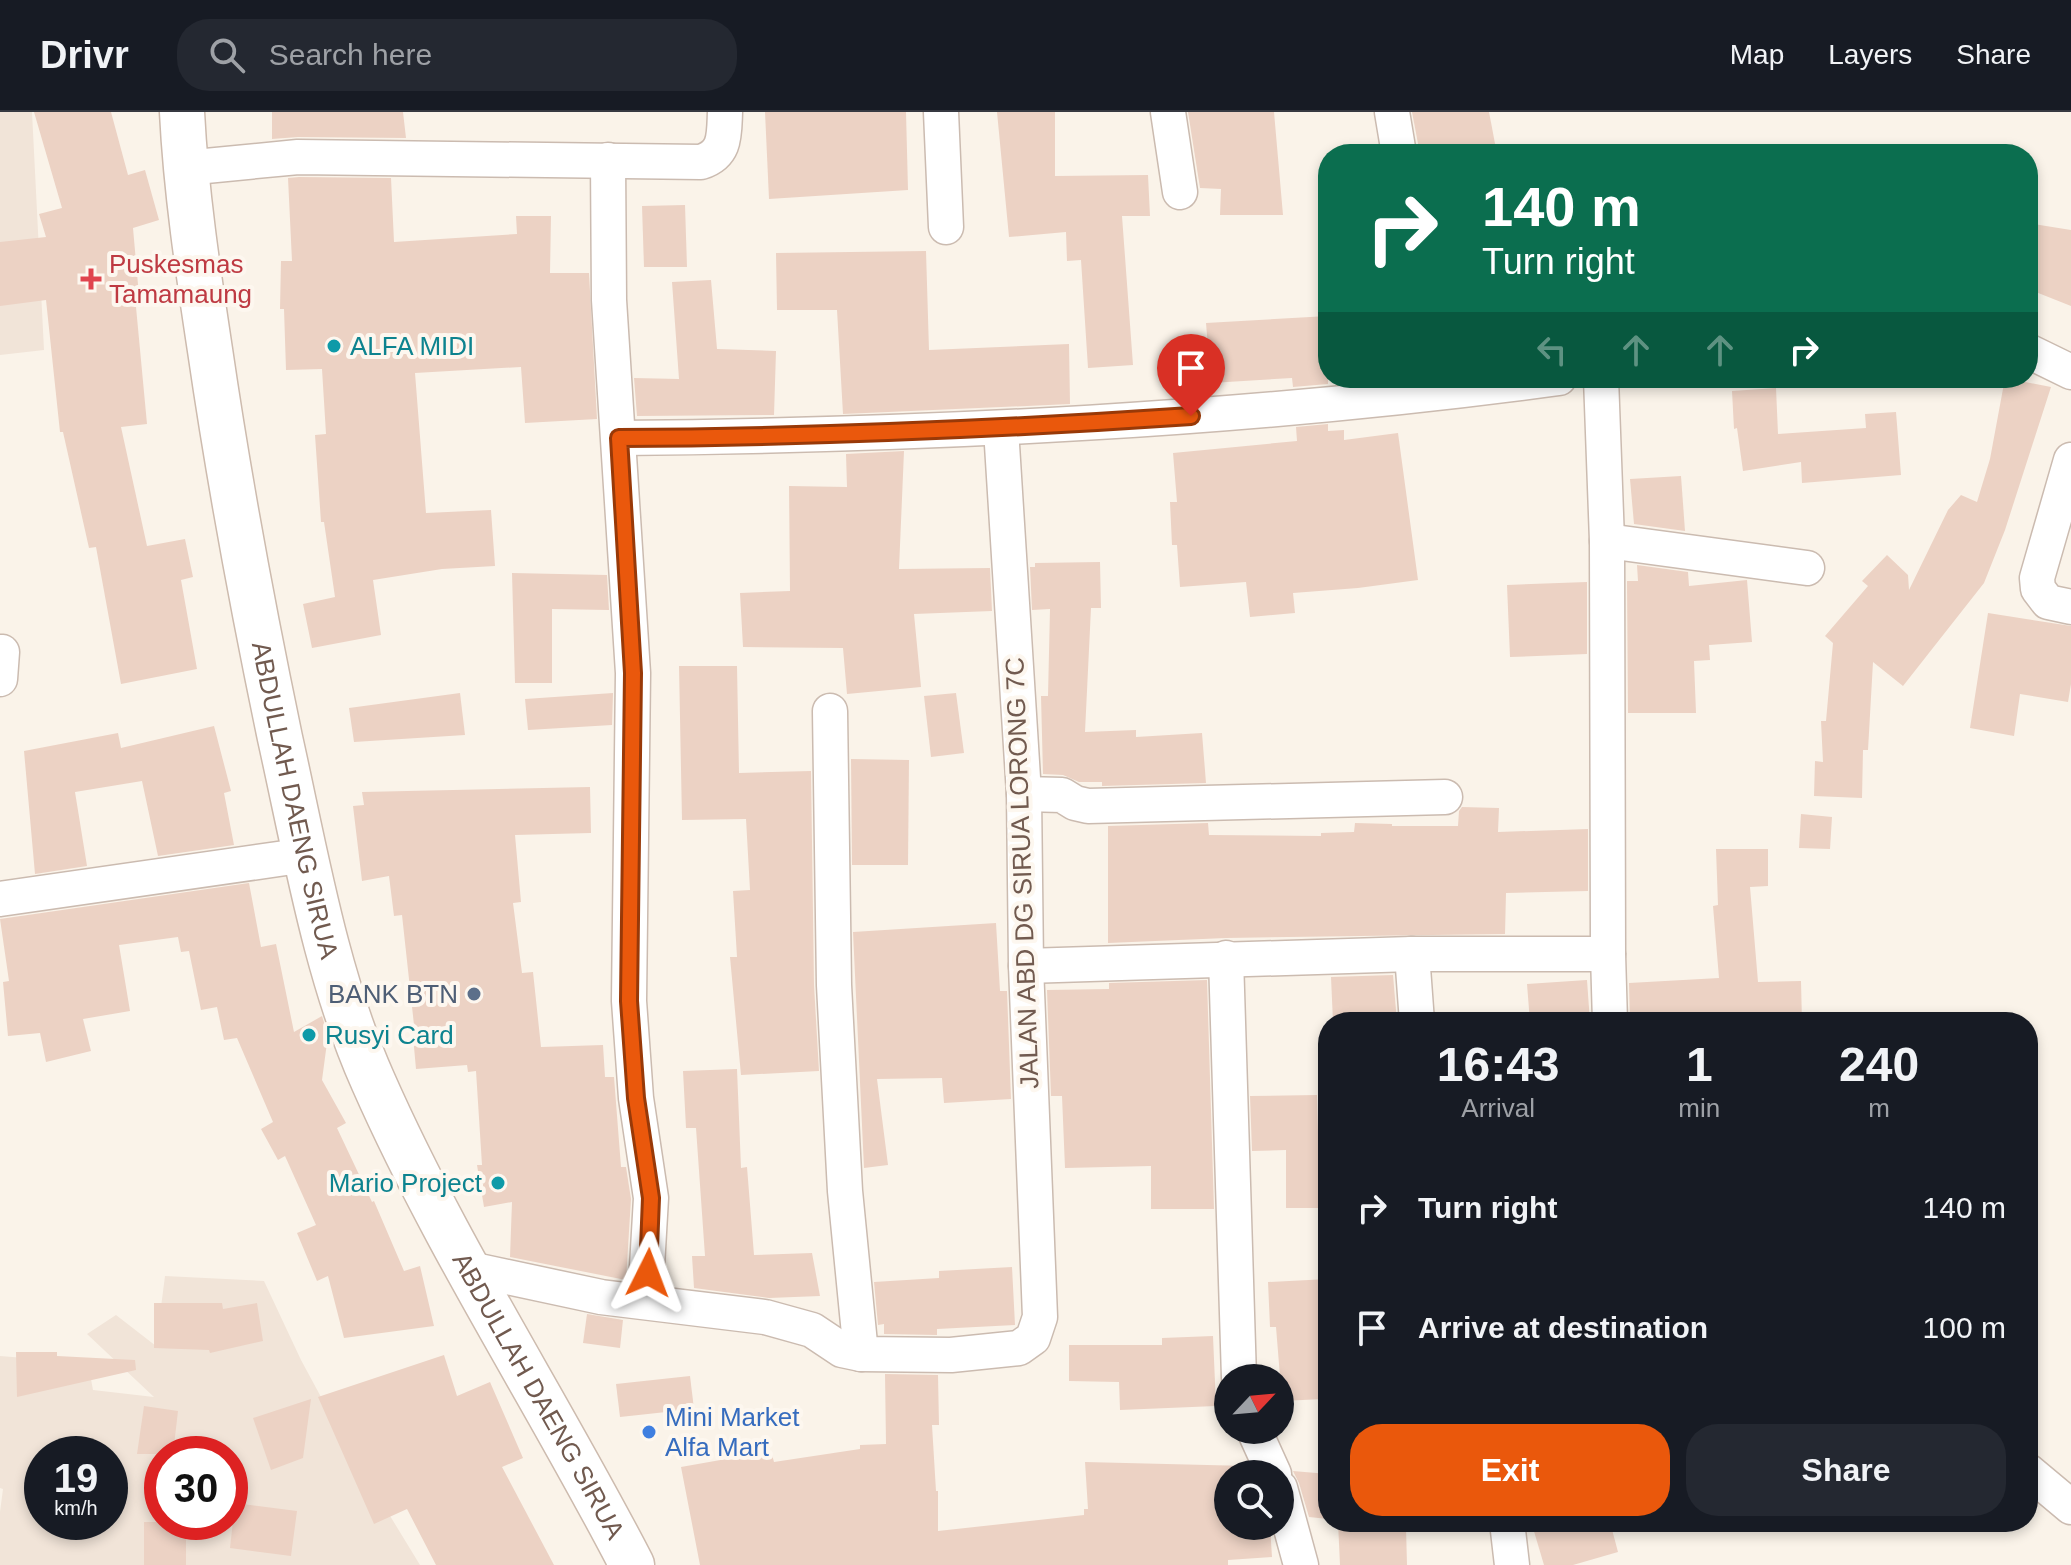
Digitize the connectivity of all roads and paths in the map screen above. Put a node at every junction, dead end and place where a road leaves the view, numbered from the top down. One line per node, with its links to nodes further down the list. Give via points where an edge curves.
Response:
1 (182, 112): 8 (main road, ABDULLAH DAENG SIRUA)
2 (725, 112): 7 (street, via 723,144 710,159)
3 (941, 112): 10 (street)
4 (1168, 112): 9 (street)
5 (1392, 112): 6 (street)
6 (1397, 144)
7 (608, 160): 8 (street, via 298,157); 16 (street, via 609,300)
8 (185, 168): 24 (main road, ABDULLAH DAENG SIRUA, via 226,464)
9 (1180, 192)
10 (946, 227)
11 (2038, 356): 12 (street)
12 (2071, 372)
13 (1473, 388): 15 (street, via 1285,410)
14 (1601, 388): 18 (street)
15 (1001, 429): 16 (street); 22 (street, JALAN ABD DG SIRUA LORONG 7C)
16 (619, 438): 33 (street, via 633,673 629,1001 651,1198)
17 (2071, 460): 20 (street, via 2037,578 2048,602)
18 (1607, 541): 19 (street); 27 (street)
19 (1807, 568)
20 (2071, 607)
21 (830, 711): 34 (street, via 834,985 845,1191)
22 (1024, 794): 23 (street, via 1062,795 1088,806); 29 (street, JALAN ABD DG SIRUA LORONG 7C)
23 (1445, 797)
24 (306, 855): 25 (street); 32 (main road, ABDULLAH DAENG SIRUA, via 348,1014 371,1078)
25 (0, 899)
26 (1412, 954): 27 (street); 28 (street); 30 (street)
27 (1608, 954): 31 (street)
28 (1226, 958): 29 (street); 35 (street)
29 (1026, 966): 34 (street, JALAN ABD DG SIRUA LORONG 7C, via 1040,1317 1033,1338 1019,1348 951,1355)
30 (1416, 1012)
31 (1610, 1012)
32 (465, 1268): 33 (street); 40 (main road, ABDULLAH DAENG SIRUA)
33 (645, 1301): 34 (street, via 765,1317 812,1330 842,1350)
34 (861, 1354)
35 (1239, 1364)
36 (2038, 1479): 37 (street)
37 (2071, 1507)
38 (1508, 1532): 42 (street)
39 (1294, 1539): 41 (street)
40 (632, 1565)
41 (1301, 1565)
42 (1512, 1565)

